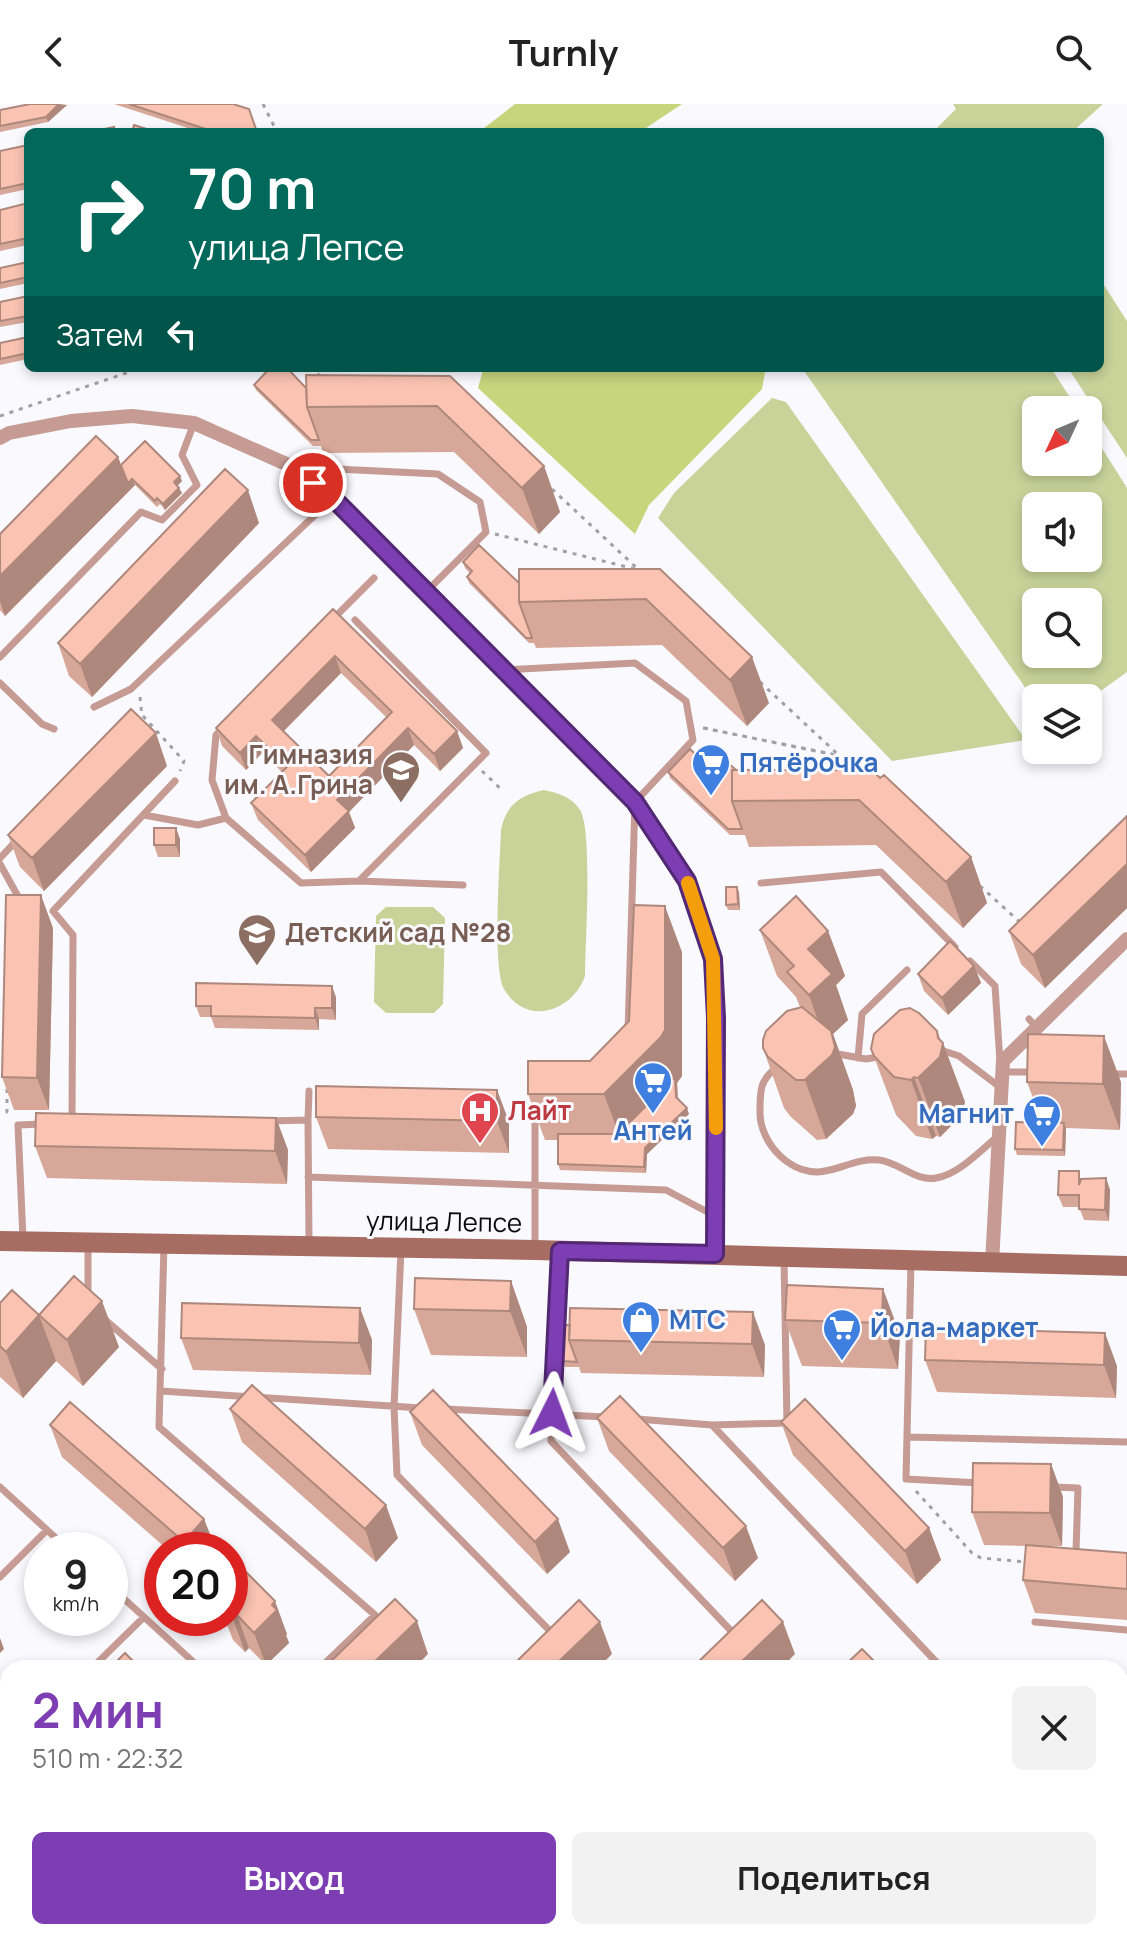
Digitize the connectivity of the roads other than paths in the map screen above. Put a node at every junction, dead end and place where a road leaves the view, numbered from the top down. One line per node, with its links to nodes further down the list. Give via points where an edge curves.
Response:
1 (194, 423): 2 (street, via 132,416 71,421); 3 (street); 9 (lane, via 182,455 197,485 162,520 141,512)
2 (0, 438)
3 (293, 467): 4 (street); 6 (lane, via 438,474 480,502 486,532)
4 (333, 498): 6 (street); 12 (lane, via 131,689)
5 (374, 578): 8 (lane)
6 (425, 593): 10 (street)
7 (355, 620): 22 (lane, via 486,753)
8 (329, 623)
9 (0, 657)
10 (503, 670): 16 (street); 16 (lane, via 635,663 686,701 693,740)
11 (0, 683): 14 (lane)
12 (94, 707)
13 (227, 723): 18 (lane, via 216,735 212,780)
14 (54, 729)
15 (175, 781): 17 (lane)
16 (635, 802): 32 (lane); 52 (street, via 687,881 713,959)
17 (144, 815): 18 (lane, via 198,825); 29 (lane)
18 (226, 818): 22 (lane, via 301,883)
19 (21, 836): 20 (lane)
20 (0, 858)
21 (0, 864): 25 (lane)
22 (359, 881): 24 (lane)
23 (761, 883): 42 (lane, via 881,872 995,986)
24 (463, 885)
25 (19, 899): 26 (lane); 28 (lane)
26 (30, 903)
27 (41, 907): 29 (lane)
28 (13, 911)
29 (53, 911): 47 (lane, via 73,935)
30 (1127, 939): 38 (street, via 1033,1023 1003,1061)
31 (907, 970): 36 (lane, via 862,1014)
32 (627, 1041)
33 (928, 1048): 42 (lane, via 959,1056)
34 (825, 1052): 36 (lane)
35 (891, 1054): 36 (lane)
36 (858, 1058)
37 (785, 1062): 49 (lane, via 760,1086 760,1120 769,1146 807,1171 879,1160 936,1178 957,1169)
38 (1003, 1072): 39 (lane); 42 (street)
39 (1049, 1073)
40 (1096, 1074): 41 (lane)
41 (1127, 1074)
42 (1002, 1088): 49 (street)
43 (535, 1090): 51 (lane)
44 (309, 1091): 45 (lane)
45 (308, 1120): 46 (lane); 50 (lane)
46 (261, 1121)
47 (72, 1123): 48 (lane); 54 (lane, via 18,1125)
48 (88, 1123)
49 (999, 1136): 64 (street)
50 (308, 1177): 51 (lane); 57 (lane)
51 (534, 1187): 52 (lane, via 666,1190); 59 (lane)
52 (716, 1216): 61 (street)
53 (0, 1241): 54 (main road, улица Лепсе)
54 (23, 1241): 55 (main road, улица Лепсе)
55 (88, 1243): 56 (main road, улица Лепсе); 66 (lane)
56 (164, 1244): 57 (main road, улица Лепсе); 68 (lane)
57 (309, 1246): 58 (main road, улица Лепсе)
58 (401, 1247): 59 (main road, улица Лепсе); 70 (lane)
59 (535, 1250): 60 (main road, улица Лепсе)
60 (560, 1251): 61 (main road, улица Лепсе); 73 (lane)
61 (715, 1254): 62 (main road, улица Лепсе)
62 (784, 1256): 63 (main road, улица Лепсе); 76 (lane, via 787,1423)
63 (911, 1261): 64 (main road, улица Лепсе); 77 (lane)
64 (992, 1263): 65 (main road, улица Лепсе)
65 (1127, 1266)
66 (88, 1304)
67 (98, 1313): 68 (lane)
68 (162, 1369): 69 (lane)
69 (161, 1391): 70 (lane); 94 (lane, via 159,1427 375,1615)
70 (394, 1407): 71 (lane); 90 (lane, via 397,1475 553,1634)
71 (426, 1408)
72 (442, 1409): 73 (lane)
73 (552, 1413): 74 (lane); 91 (lane, via 551,1441 739,1640)
74 (610, 1417)
75 (625, 1418): 76 (lane)
76 (712, 1425): 95 (lane)
77 (908, 1437): 78 (lane); 79 (lane, via 906,1479)
78 (1127, 1442)
79 (997, 1484)
80 (1042, 1486): 83 (lane, via 1078,1488)
81 (0, 1487): 82 (lane)
82 (47, 1530): 84 (lane)
83 (1076, 1552)
84 (0, 1577)
85 (128, 1602): 86 (lane)
86 (144, 1617): 92 (lane)
87 (1035, 1622): 88 (lane)
88 (1127, 1630)
89 (165, 1636): 93 (lane)
90 (542, 1646)
91 (730, 1649)
92 (100, 1660)
93 (191, 1660)
94 (328, 1660)
95 (934, 1660)

